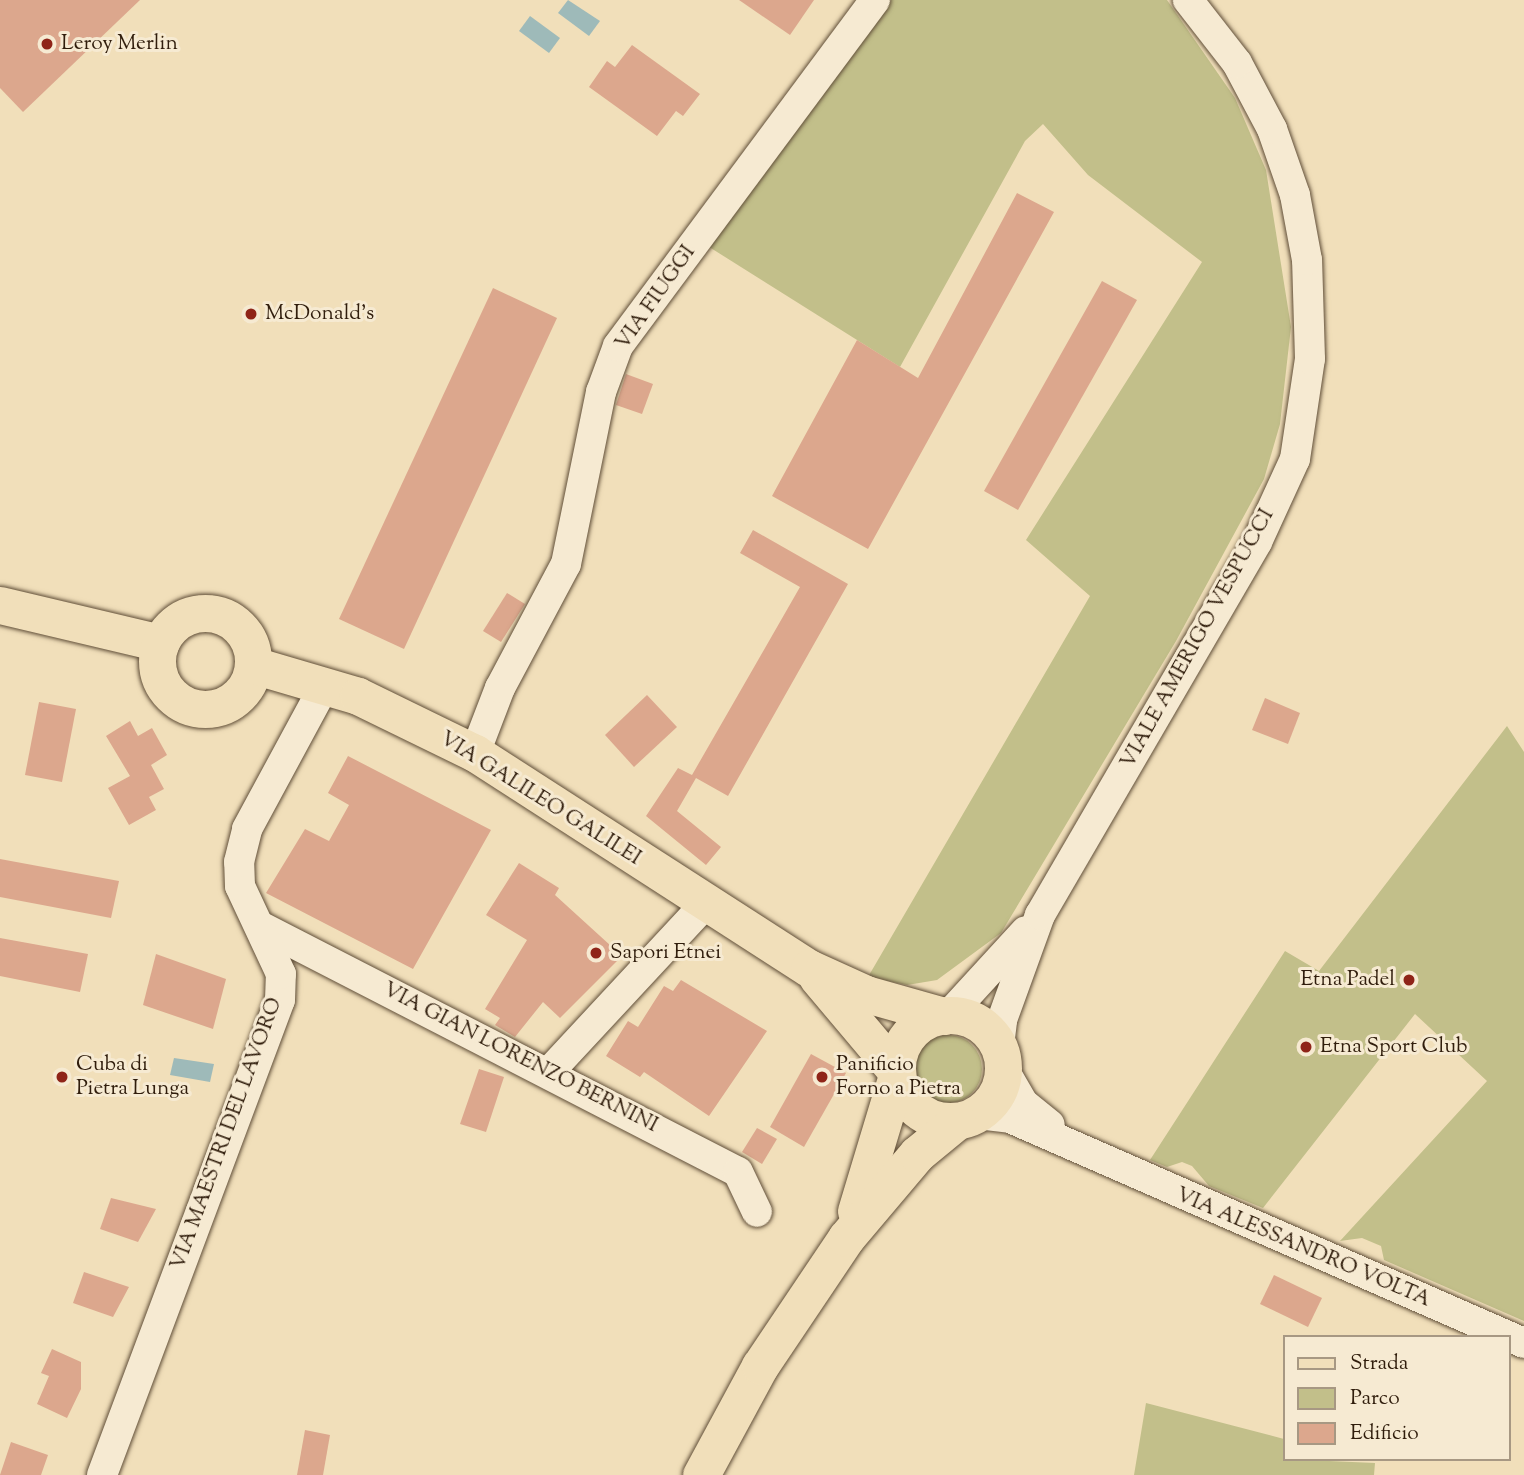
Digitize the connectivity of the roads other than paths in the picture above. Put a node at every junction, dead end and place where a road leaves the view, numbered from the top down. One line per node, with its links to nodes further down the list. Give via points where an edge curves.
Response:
1 (875, 0): 7 (street, VIA FIUGGI, via 618,346 601,392 566,564 500,688)
2 (1188, 0): 9 (street, VIALE AMERIGO VESPUCCI, via 1242,74 1272,129 1295,195 1307,260 1310,359 1295,458 1257,542)
3 (0, 605): 4 (main road)
4 (161, 643): 5 (main road, via 178,622 217,614 240,627); 5 (main road, via 159,675 167,690 194,708 211,709 233,699 249,681)
5 (253, 665): 6 (main road, VIA GALILEO GALILEI)
6 (325, 685): 7 (main road, VIA GALILEO GALILEI, via 378,704); 10 (street, VIA MAESTRI DEL LAVORO, via 247,829 240,886)
7 (475, 753): 8 (main road, VIA GALILEO GALILEI)
8 (705, 904): 11 (main road, VIA GALILEO GALILEI); 14 (street)
9 (1040, 915): 12 (street); 13 (street, via 1002,1020)
10 (261, 927): 14 (street, VIA GIAN LORENZO BERNINI); 21 (street, VIA MAESTRI DEL LAVORO, via 281,974 280,1000)
11 (809, 968): 12 (main road, via 866,993); 15 (main road)
12 (946, 1016): 13 (main road, via 982,1025); 15 (main road, via 908,1036)
13 (1001, 1058): 16 (main road, via 997,1095); 17 (street, via 1024,1104)
14 (550, 1071): 18 (street, VIA GIAN LORENZO BERNINI, via 738,1172)
15 (897, 1073): 16 (main road, via 918,1111); 19 (main road, via 881,1143)
16 (968, 1117): 17 (street, via 1010,1118); 19 (main road, via 917,1154)
17 (1084, 1151): 20 (street, VIA ALESSANDRO VOLTA)
18 (758, 1212)
19 (846, 1238): 22 (main road, via 760,1366)
20 (1506, 1335)
21 (102, 1475)
22 (701, 1475)

